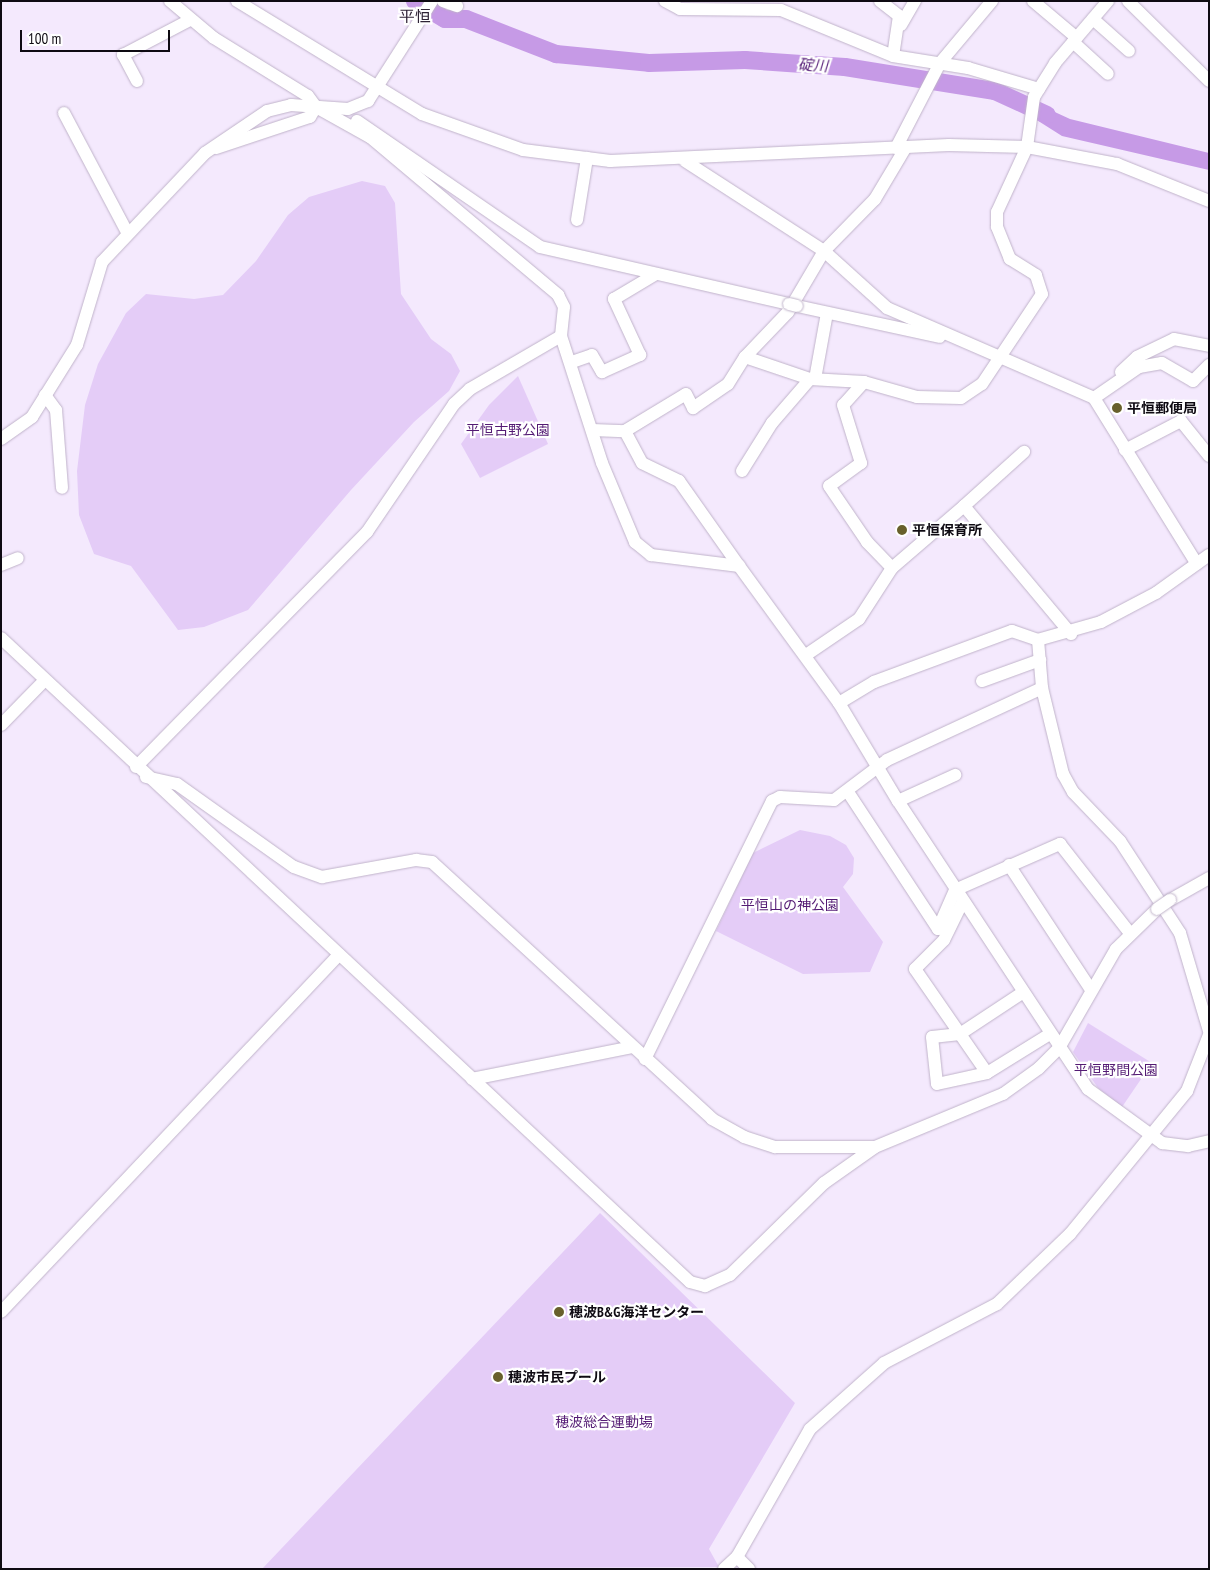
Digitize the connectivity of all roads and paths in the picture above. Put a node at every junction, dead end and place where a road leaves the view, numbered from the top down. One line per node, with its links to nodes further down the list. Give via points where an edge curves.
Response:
1 (170, 1): 14 (street)
2 (237, 1): 23 (street)
3 (432, 1): 23 (street)
4 (442, 1): 12 (street)
5 (665, 1): 18 (street, via 680,9 781,10)
6 (880, 1): 15 (street, via 895,12)
7 (915, 1): 15 (street)
8 (992, 1): 19 (street)
9 (1033, 1): 16 (street)
10 (1108, 1): 13 (street)
11 (1128, 1): 22 (street)
12 (457, 6)
13 (1093, 19): 16 (street); 17 (street)
14 (190, 20): 21 (street, via 123,55); 25 (street, via 308,96)
15 (901, 26): 18 (street)
16 (1075, 40): 20 (street); 24 (street)
17 (1129, 50)
18 (894, 56): 19 (street)
19 (940, 63): 24 (street); 28 (street)
20 (1108, 74)
21 (137, 81)
22 (1209, 81)
23 (379, 89): 25 (street, via 358,107); 30 (street, via 422,114 468,132 523,150)
24 (1036, 93): 27 (street)
25 (316, 107): 29 (street, via 310,117); 29 (street, via 291,105 267,111); 36 (street, via 373,128 424,169 540,247); 38 (street, via 370,137 553,290 564,307)
26 (64, 114): 34 (street)
27 (1027, 147): 28 (street); 32 (street, via 1117,164); 41 (street, via 997,212 996,227 1010,259 1036,275 1042,294)
28 (901, 148): 31 (street); 35 (street, via 875,198)
29 (205, 153): 34 (street)
30 (587, 158): 31 (street); 33 (street)
31 (685, 160): 35 (street)
32 (1209, 201)
33 (576, 220)
34 (127, 232): 47 (street, via 102,262 77,345)
35 (824, 252): 40 (street, via 888,308); 42 (street, via 788,312)
36 (656, 274): 37 (street); 43 (street, via 614,298 640,355 602,372 592,355)
37 (827, 313): 40 (street); 45 (street)
38 (562, 336): 43 (street); 74 (street, via 478,384 454,404 367,532)
39 (1209, 346): 48 (street, via 1186,339 1157,345 1137,357)
40 (988, 349): 41 (street)
41 (1001, 355): 46 (street, via 982,384 961,398 916,397); 48 (street)
42 (745, 357): 45 (street); 50 (street, via 728,384 693,408 686,394)
43 (572, 362): 49 (street)
44 (1209, 365): 48 (street, via 1192,382 1162,364 1139,367)
45 (812, 379): 46 (street); 55 (street, via 772,424)
46 (864, 382): 63 (street, via 843,405 862,463 829,486 867,542)
47 (45, 395): 51 (street, via 22,428); 56 (street, via 56,410)
48 (1094, 398): 52 (street)
49 (592, 430): 50 (street); 62 (street, via 615,500 640,549 651,555)
50 (625, 431): 62 (street, via 642,463 679,481)
51 (1, 439)
52 (1125, 450): 54 (street, via 1181,421); 60 (street)
53 (1024, 452): 57 (street)
54 (1209, 456)
55 (742, 471)
56 (62, 488)
57 (964, 506): 63 (street); 64 (street)
58 (1209, 555): 60 (street)
59 (18, 558): 61 (street)
60 (1197, 564): 64 (street, via 1156,593)
61 (1, 565)
62 (739, 566): 67 (street)
63 (892, 568): 67 (street, via 859,619)
64 (1071, 634): 66 (street)
65 (1, 638): 69 (street)
66 (1038, 640): 68 (street); 72 (street, via 1012,631 874,682)
67 (806, 655): 72 (street)
68 (1040, 660): 70 (street); 71 (street)
69 (44, 681): 73 (street); 74 (street)
70 (982, 681)
71 (1042, 688): 75 (street, via 887,760); 89 (street, via 1063,774 1072,792 1120,842 1180,933)
72 (839, 703): 75 (street)
73 (1, 725)
74 (136, 766): 77 (street)
75 (878, 770): 78 (street); 79 (street)
76 (956, 775): 79 (street)
77 (146, 777): 84 (street); 90 (street, via 177,784 294,867 322,877 416,860 444,869)
78 (848, 792): 82 (street, via 938,929); 92 (street, via 834,800 780,797 772,801)
79 (898, 801): 82 (street)
80 (1009, 865): 82 (street); 83 (street, via 1060,844); 85 (street)
81 (1209, 878): 83 (street, bridge, via 1170,900)
82 (959, 896): 86 (street); 87 (street, via 944,940 915,969)
83 (1129, 932): 85 (street)
84 (339, 955): 94 (street); 98 (street)
85 (1091, 990): 91 (street)
86 (1022, 993): 87 (street); 88 (street)
87 (960, 1034): 93 (street); 93 (street, via 932,1037 937,1084)
88 (1050, 1034): 91 (street); 93 (street)
89 (1208, 1040): 95 (street, via 1187,1091)
90 (632, 1047): 92 (street); 94 (street)
91 (1059, 1048): 95 (street, via 1088,1089); 97 (street, via 1003,1094)
92 (645, 1059): 97 (street, via 712,1120 744,1137 775,1147)
93 (987, 1073)
94 (472, 1080): 97 (street, via 677,1273 705,1286 730,1275 824,1183)
95 (1149, 1138): 96 (street, via 1174,1147); 99 (street, via 1070,1234 997,1304 884,1363 810,1428)
96 (1209, 1141)
97 (875, 1147)
98 (1, 1312)
99 (737, 1557): 100 (street); 101 (street)
100 (724, 1569)
101 (750, 1569)

